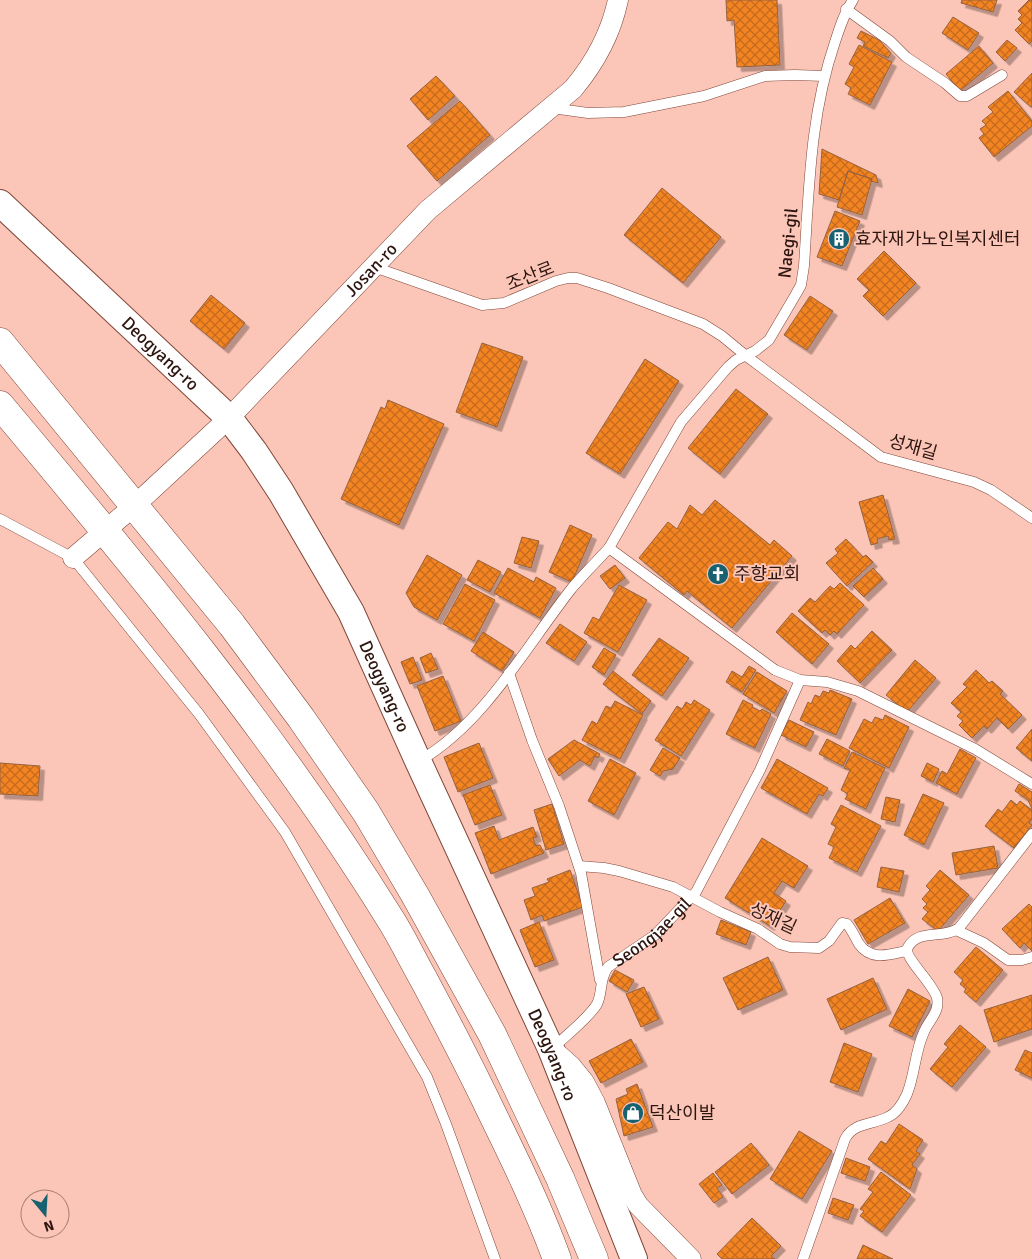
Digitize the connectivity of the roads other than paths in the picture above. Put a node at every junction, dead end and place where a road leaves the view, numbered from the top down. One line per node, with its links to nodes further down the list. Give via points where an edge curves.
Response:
1 (618, 0): 6 (street, Josan-ro, via 610,27 592,63 573,89)
2 (853, 0): 3 (lane, Naegi-gil)
3 (846, 10): 4 (lane, via 960,96 967,96); 5 (lane, Naegi-gil)
4 (1002, 75)
5 (824, 76): 6 (lane, via 766,76 704,96 624,112 588,114); 10 (lane, Naegi-gil, via 812,149 801,284 770,340)
6 (552, 108): 8 (street, Josan-ro, via 428,210)
7 (0, 203): 12 (street, Deogyang-ro)
8 (374, 267): 10 (lane, 조산로, via 482,305 504,304 556,281 577,278 704,324); 12 (street, Josan-ro)
9 (0, 342): 13 (main road)
10 (745, 355): 14 (lane, 성재길, via 881,457 974,482); 17 (lane, Naegi-gil, via 718,378 681,422)
11 (0, 405): 16 (main road)
12 (229, 418): 13 (street, Josan-ro); 21 (street, Deogyang-ro, via 281,492 351,612)
13 (134, 506): 16 (street, Josan-ro); 33 (main road, via 232,625 366,812 492,1034)
14 (1032, 518)
15 (0, 519): 18 (lane)
16 (106, 530): 18 (street, Josan-ro); 32 (main road, via 282,756 391,919 464,1055 528,1187)
17 (609, 548): 19 (lane, via 573,587); 20 (lane, via 765,664)
18 (72, 558): 31 (lane, via 199,714 285,832 427,1077)
19 (509, 673): 21 (lane, via 462,728); 24 (lane)
20 (800, 680): 22 (lane, via 827,682 858,691 975,749); 25 (lane, Seongjae-gil, via 760,770)
21 (418, 761): 30 (street, Deogyang-ro)
22 (1032, 784)
23 (1032, 834): 26 (lane)
24 (579, 866): 25 (lane, via 646,878); 29 (lane)
25 (692, 896): 27 (lane, 성재길, via 790,947 819,948 829,942 842,923 847,924 859,944 874,956); 29 (lane, Seongjae-gil, via 655,935 608,967)
26 (956, 930): 27 (lane, via 926,934 908,946); 28 (lane, via 984,943 1008,960)
27 (906, 951): 36 (lane, via 928,979 937,1000 937,1011 924,1032 902,1103 888,1117 860,1125 848,1133)
28 (1032, 957)
29 (600, 984): 30 (lane, Seongjae-gil, via 597,1004 592,1011)
30 (551, 1049): 34 (street, Deogyang-ro); 35 (street, via 584,1082 638,1205)
31 (495, 1259)
32 (557, 1259)
33 (594, 1259)
34 (634, 1259)
35 (691, 1259)
36 (803, 1259)

